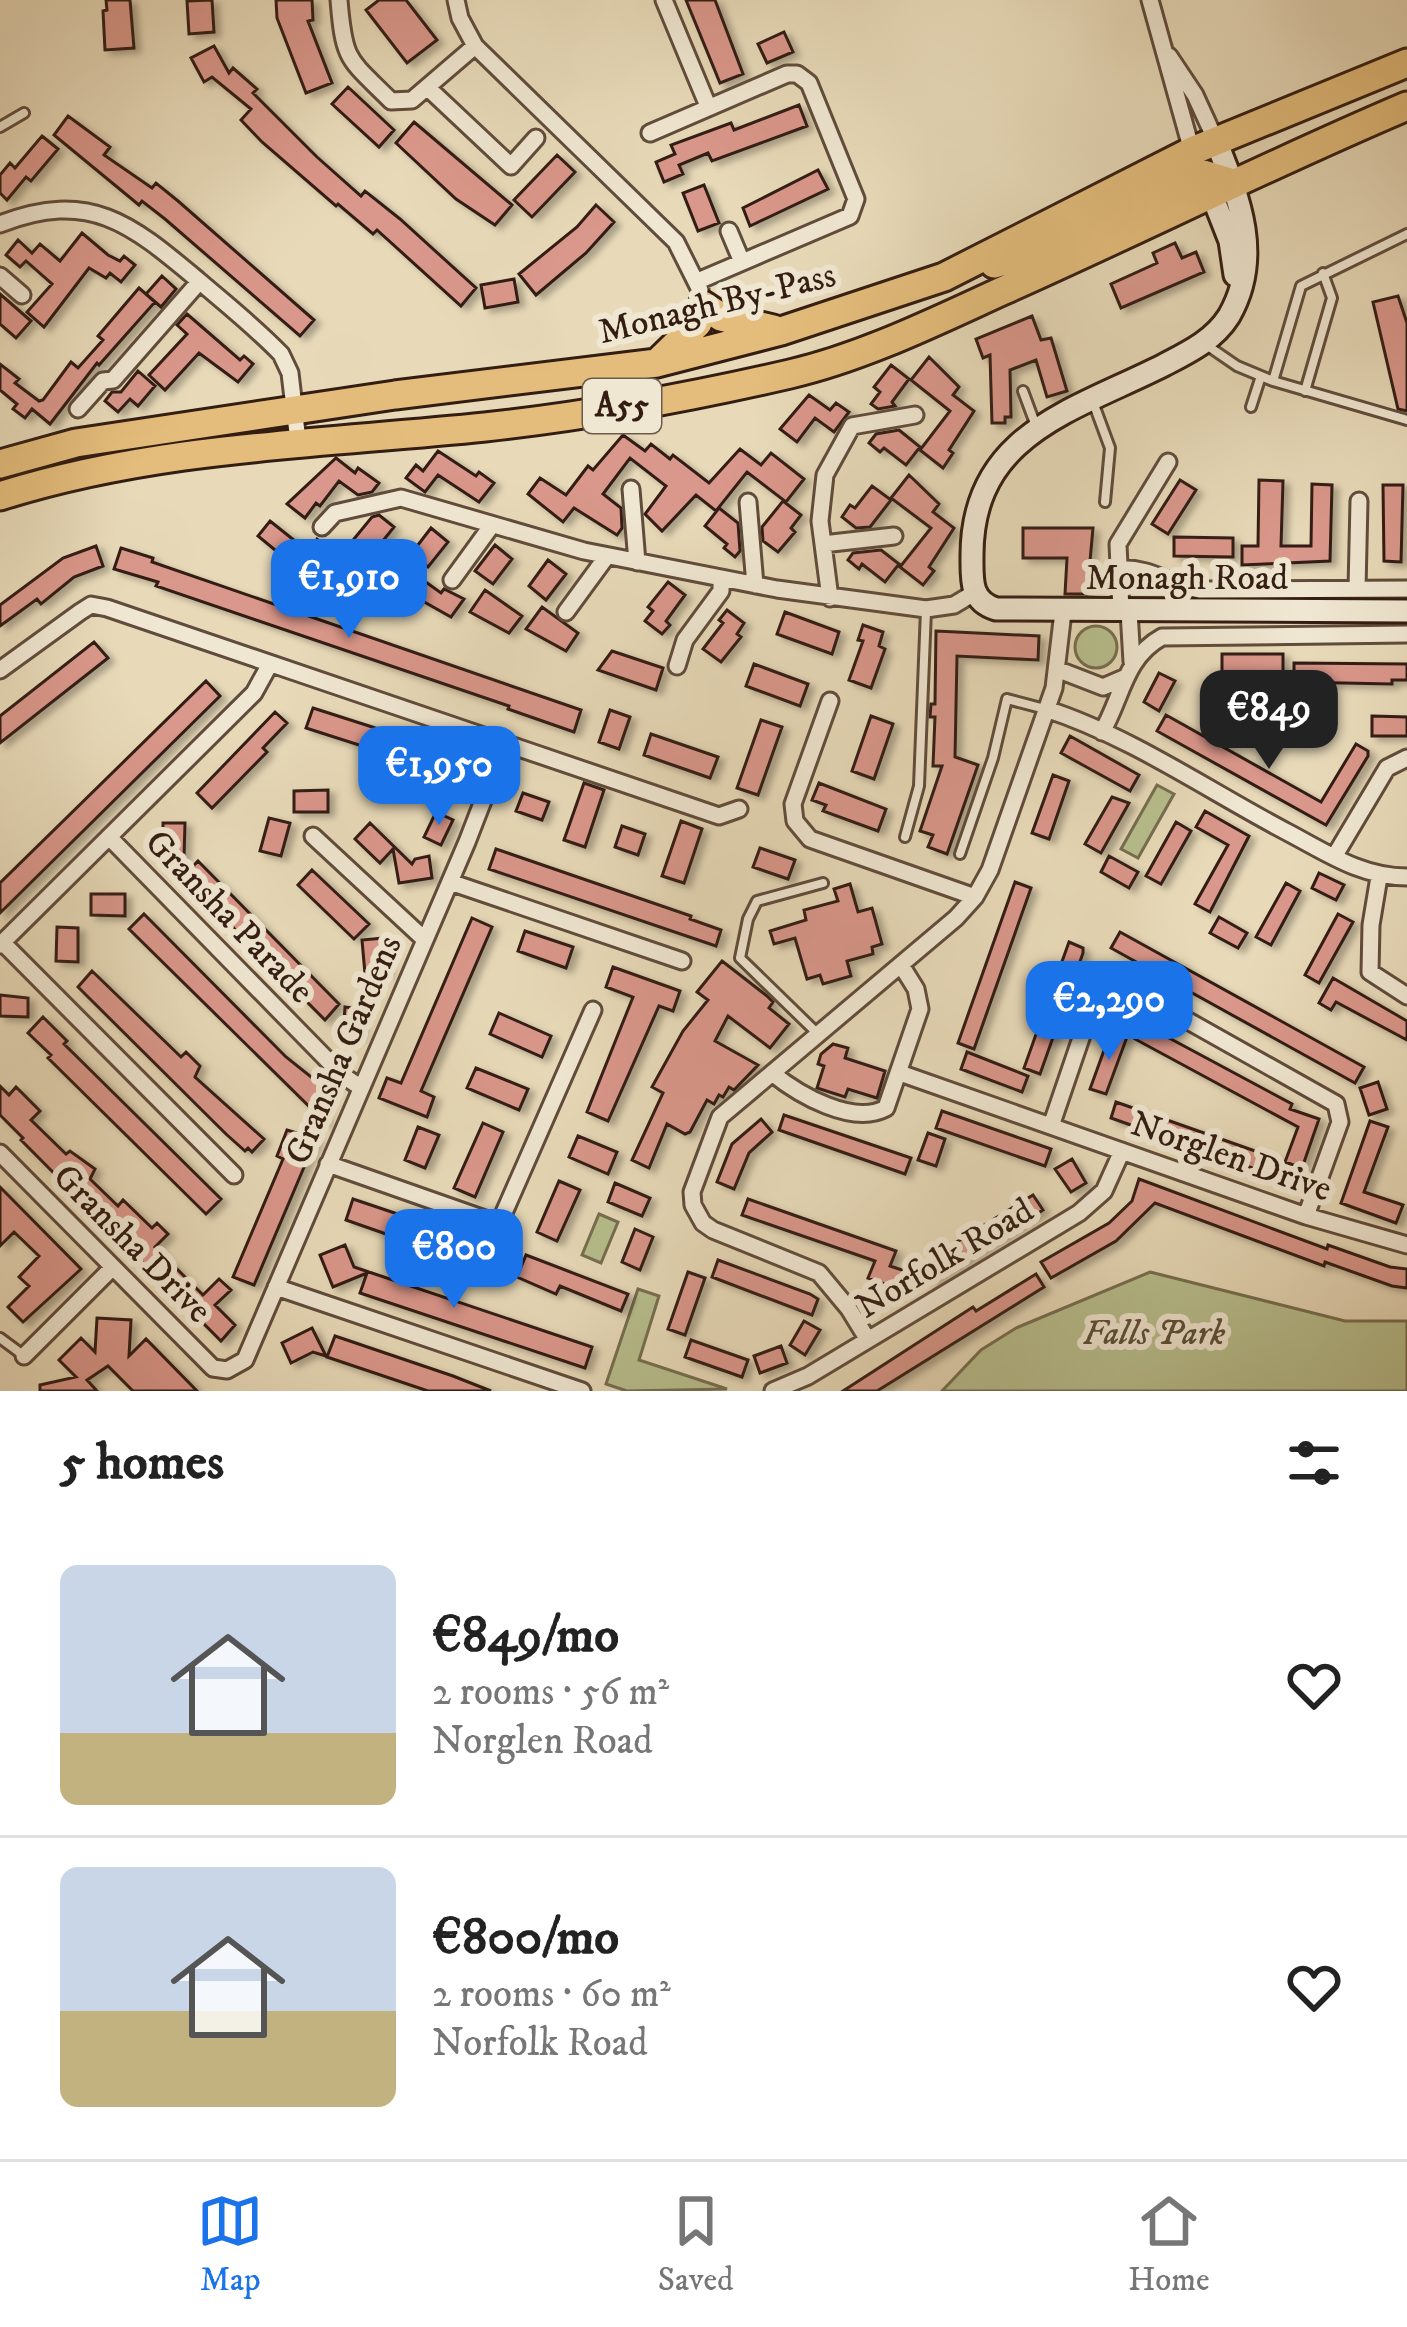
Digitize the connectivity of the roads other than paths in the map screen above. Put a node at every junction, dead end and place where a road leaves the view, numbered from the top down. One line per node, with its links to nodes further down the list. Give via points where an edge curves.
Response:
1 (339, 0): 8 (street, via 349,58 391,101 412,100)
2 (456, 0): 5 (street)
3 (664, 0): 10 (street)
4 (1150, 0): 6 (street)
5 (475, 46): 8 (street); 23 (street, via 676,242)
6 (1164, 49): 15 (street); 15 (street, via 1195,95)
7 (1407, 63): 15 (highway, Monagh By-Pass / A55)
8 (428, 88): 14 (street, via 511,166)
9 (1407, 104): 15 (highway, Monagh By-Pass / A55)
10 (708, 106): 13 (street); 19 (street, via 797,74 809,82 856,199 850,217)
11 (24, 113): 12 (lane)
12 (0, 127)
13 (650, 133)
14 (536, 138)
15 (1214, 168): 25 (highway, Monagh By-Pass / A55, via 944,277); 26 (street, via 1246,220 1247,258 1228,319); 39 (highway, Monagh By-Pass / A55, via 905,334 798,372 508,424)
16 (0, 224): 22 (street, via 46,209 96,212 134,228)
17 (729, 231): 19 (street)
18 (1407, 233): 20 (lane)
19 (742, 262): 23 (street)
20 (1323, 273): 29 (lane, via 1294,299); 31 (lane, via 1332,298)
21 (0, 276): 24 (street)
22 (200, 282): 34 (street); 35 (street, via 281,354)
23 (700, 293): 25 (highway, via 721,317); 27 (highway, via 698,323)
24 (22, 295)
25 (781, 331): 27 (highway, Monagh By-Pass / A55)
26 (1204, 344): 28 (lane); 32 (street)
27 (657, 363): 35 (highway, Monagh By-Pass / A55)
28 (1261, 376): 29 (lane); 33 (lane)
29 (1274, 381): 31 (lane)
30 (1023, 391): 38 (lane)
31 (1305, 391): 37 (lane)
32 (1093, 400): 38 (street); 46 (lane, via 1110,448)
33 (1251, 407)
34 (78, 409)
35 (295, 411): 39 (street); 41 (highway, Monagh By-Pass / A55, via 76,442)
36 (915, 415): 50 (street, via 852,426 824,476)
37 (1407, 420)
38 (1037, 428): 59 (street, via 994,468 976,509)
39 (298, 441): 43 (highway, Monagh By-Pass / A55, via 64,476)
40 (1168, 462): 53 (street, via 1118,544)
41 (0, 464)
42 (631, 489): 52 (street)
43 (0, 496)
44 (1359, 501): 57 (street)
45 (748, 502): 56 (street)
46 (1105, 502)
47 (492, 525): 48 (street, via 401,498 335,512); 51 (street); 54 (street)
48 (322, 527)
49 (894, 536): 50 (street)
50 (823, 544): 60 (street)
51 (607, 556): 52 (street); 64 (street)
52 (637, 562): 55 (street)
53 (1118, 569): 57 (street, Monagh Road, via 1149,570 1201,590); 62 (street)
54 (452, 580)
55 (721, 580): 56 (street); 68 (street)
56 (755, 585): 60 (street)
57 (1357, 589): 58 (street, Monagh Road)
58 (1407, 589)
59 (974, 592): 61 (street); 65 (street, Monagh Road, via 996,609)
60 (830, 598): 61 (street)
61 (926, 609): 80 (lane, via 919,786)
62 (1125, 611): 63 (street, Monagh Road); 65 (street, Monagh Road); 71 (street)
63 (1407, 611)
64 (566, 612)
65 (1063, 612): 70 (street)
66 (1407, 634): 71 (street, Monagh Road, via 1162,637)
67 (270, 664): 69 (street, via 92,605); 75 (street); 79 (street, via 254,693)
68 (677, 666)
69 (0, 670)
70 (1059, 670): 71 (street, via 1103,687); 73 (street)
71 (1128, 670): 74 (street)
72 (830, 701): 87 (street, via 793,804 795,821 810,838)
73 (1046, 709): 74 (street); 81 (lane, via 1006,699); 87 (street)
74 (1102, 732): 82 (street)
75 (506, 744): 77 (street, via 719,816); 85 (street, Gransha Gardens)
76 (1407, 758): 82 (street, via 1387,768)
77 (740, 809)
78 (313, 836): 88 (street)
79 (109, 837): 89 (street); 97 (street, Gransha Parade)
80 (905, 837)
81 (960, 854)
82 (1334, 857): 83 (street)
83 (1378, 877): 84 (street); 92 (street, via 1370,972)
84 (1407, 877)
85 (450, 882): 88 (street, Gransha Gardens); 90 (street)
86 (823, 883): 94 (lane, via 758,902 740,958)
87 (975, 897): 91 (street)
88 (424, 939): 97 (street, Gransha Gardens)
89 (1, 943): 102 (street)
90 (682, 961)
91 (901, 964): 94 (street); 96 (street, via 920,1009)
92 (1407, 996)
93 (592, 1010): 104 (street)
94 (820, 1035): 95 (street)
95 (772, 1073): 96 (street, via 811,1098 874,1114 886,1108); 110 (street, via 720,1118 693,1205 703,1222 819,1274)
96 (900, 1073): 98 (street, Norglen Drive)
97 (360, 1087): 101 (street, Gransha Gardens)
98 (1051, 1126): 99 (street, Norglen Drive); 103 (street, via 1094,1000 1105,987 1126,986 1336,1104 1337,1131)
99 (1122, 1151): 103 (street, Norglen Drive); 110 (street, Norfolk Road, via 1104,1190 1079,1213)
100 (0, 1153): 107 (street, Gransha Drive)
101 (328, 1164): 104 (street); 108 (street, Gransha Gardens)
102 (234, 1175)
103 (1306, 1216): 105 (street, Norglen Drive)
104 (499, 1224): 106 (lane, via 497,1257)
105 (1407, 1245)
106 (513, 1264)
107 (112, 1268): 111 (street); 112 (street, Gransha Drive, via 213,1368)
108 (276, 1287): 112 (street, Gransha Gardens, via 245,1360); 113 (street)
109 (0, 1338): 111 (lane)
110 (868, 1340): 114 (street, Norfolk Road)
111 (24, 1356)
112 (226, 1370)
113 (582, 1391)
114 (773, 1391)

